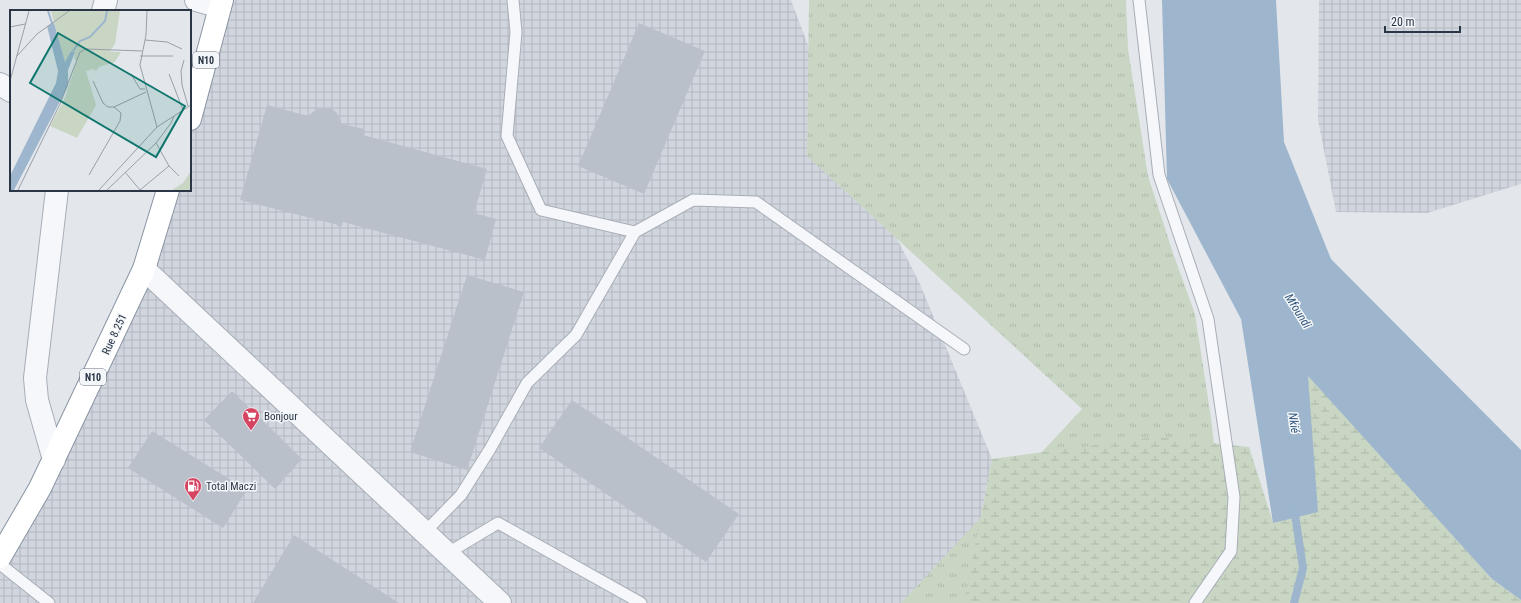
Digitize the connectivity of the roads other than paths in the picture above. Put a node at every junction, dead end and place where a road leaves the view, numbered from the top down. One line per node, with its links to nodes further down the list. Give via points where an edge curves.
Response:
1 (106, 0): 6 (street)
2 (196, 0): 5 (street)
3 (513, 0): 12 (lane, via 516,32 507,136 541,210)
4 (1139, 0): 23 (lane, via 1159,175 1208,319 1234,497 1231,552)
5 (221, 4): 9 (highway, N10)
6 (103, 10)
7 (0, 84): 8 (street)
8 (10, 90)
9 (191, 115)
10 (57, 191): 15 (street, via 35,378 37,400)
11 (168, 191): 13 (highway, Rue 8.251 / N10)
12 (635, 232): 14 (lane, via 693,200 756,202); 16 (lane, via 576,335 527,383 461,495)
13 (144, 269): 15 (highway, Rue 8.251 / N10); 16 (street)
14 (964, 349)
15 (54, 460): 18 (highway, Rue 8.251 / N10)
16 (425, 532): 17 (street)
17 (448, 553): 21 (street); 22 (lane, via 498,523)
18 (0, 557)
19 (0, 564): 20 (lane)
20 (49, 603)
21 (500, 603)
22 (641, 603)
23 (1195, 603)

